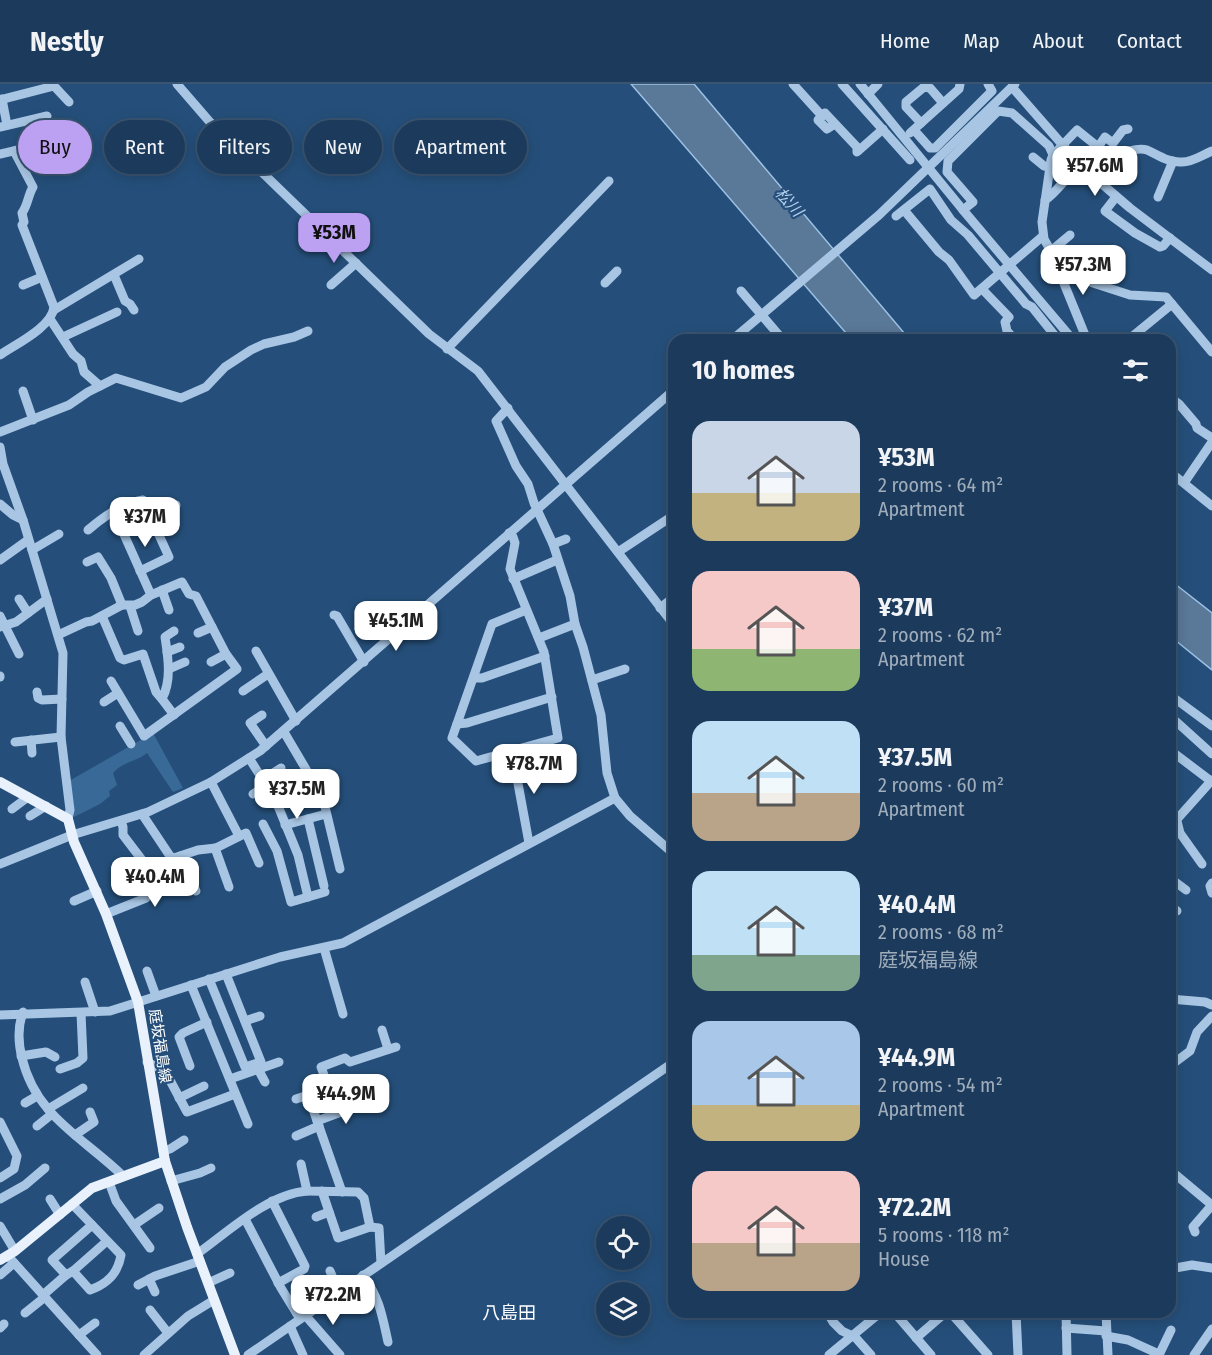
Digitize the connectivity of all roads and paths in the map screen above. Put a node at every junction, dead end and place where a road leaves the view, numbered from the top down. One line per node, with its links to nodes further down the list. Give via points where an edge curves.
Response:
1 (177, 84): 41 (street, via 212,124)
2 (793, 84): 16 (street, via 822,116 825,113 857,147 857,152)
3 (842, 84): 16 (street)
4 (860, 84): 9 (street)
5 (878, 84): 9 (street)
6 (960, 84): 12 (street)
7 (988, 84): 15 (street, via 992,91 935,148 930,148)
8 (1013, 86): 19 (street); 29 (street)
9 (868, 94): 18 (street)
10 (1, 99): 11 (street, via 54,87); 14 (street)
11 (69, 102)
12 (943, 103): 15 (street); 15 (street, via 930,88 924,87 906,102)
13 (47, 116): 14 (street)
14 (4, 126)
15 (918, 126): 18 (street)
16 (883, 129): 26 (street)
17 (1128, 129): 19 (street, via 1113,144 1105,137 1098,147 1077,130)
18 (904, 138): 29 (street)
19 (1062, 146): 24 (street); 30 (street)
20 (18, 150): 21 (street)
21 (14, 151): 23 (street); 47 (street, via 33,187 22,213 22,225)
22 (1212, 151): 27 (street, via 1186,162)
23 (0, 154)
24 (1053, 155): 28 (street); 35 (street, via 1012,113 998,111 948,161 947,172 973,202)
25 (1033, 157): 28 (street)
26 (910, 160)
27 (1173, 161): 30 (street, via 1141,149); 33 (street)
28 (1050, 166): 34 (street)
29 (929, 169): 35 (street); 57 (street)
30 (1083, 169): 32 (street); 34 (street, via 1070,173)
31 (609, 181): 70 (street)
32 (1116, 197): 38 (street); 38 (street, via 1105,211 1120,223 1160,247)
33 (1158, 197)
34 (1045, 200): 37 (street)
35 (963, 210): 42 (street)
36 (1070, 235): 39 (street)
37 (1043, 236): 39 (street); 42 (street)
38 (1170, 238): 43 (street)
39 (1052, 252): 53 (street, via 1074,274 1093,283 1134,296 1164,296); 67 (street)
40 (139, 259): 46 (street)
41 (356, 263): 50 (street); 70 (street)
42 (1009, 266): 45 (street); 59 (street)
43 (1212, 270)
44 (617, 271): 48 (street)
45 (1000, 273): 51 (street); 51 (street, via 969,235 951,220 930,189 900,213 949,260 974,295); 64 (street)
46 (114, 275): 54 (street); 55 (street, via 125,301)
47 (42, 277): 49 (street); 54 (street)
48 (605, 284)
49 (23, 285)
50 (331, 285)
51 (982, 289): 63 (street, via 1009,317 1005,322)
52 (741, 291): 57 (street)
53 (1172, 304): 68 (street); 71 (street)
54 (54, 310): 58 (street)
55 (134, 310)
56 (117, 312): 69 (street)
57 (763, 314): 61 (street); 62 (street)
58 (50, 320): 69 (street); 72 (street)
59 (1059, 325): 65 (street); 66 (street)
60 (308, 331): 73 (street, via 243,354 206,387 181,398 120,378)
61 (739, 334)
62 (778, 334)
63 (1010, 334)
64 (1052, 334)
65 (1057, 334)
66 (1067, 334)
67 (1084, 334)
68 (1135, 334)
69 (63, 337): 73 (street, via 81,361 84,372)
70 (447, 350): 77 (street, via 478,371)
71 (1212, 352)
72 (0, 355)
73 (100, 386): 78 (street)
74 (23, 391): 78 (street)
75 (668, 395): 84 (street)
76 (1176, 402): 80 (street)
77 (508, 408): 84 (street); 88 (street, via 496,421)
78 (33, 420): 79 (street)
79 (0, 432)
80 (1212, 440): 83 (street)
81 (0, 447): 92 (street)
82 (1176, 477): 83 (street)
83 (1184, 483): 87 (street)
84 (565, 484): 88 (street); 100 (street)
85 (0, 504): 92 (street)
86 (176, 505): 90 (street)
87 (1212, 506)
88 (538, 509): 94 (street); 98 (street)
89 (114, 512): 90 (street, via 143,500); 93 (street); 104 (street)
90 (149, 513): 104 (street, via 169,557)
91 (668, 519): 100 (street)
92 (23, 520): 97 (street)
93 (88, 530)
94 (509, 533): 105 (street, via 514,543 510,569); 136 (street)
95 (59, 534): 99 (street)
96 (566, 539): 98 (street)
97 (28, 540): 99 (street); 101 (street)
98 (553, 544): 102 (street)
99 (32, 550): 108 (street)
100 (618, 552): 112 (street)
101 (0, 560)
102 (557, 560): 105 (street); 120 (street)
103 (87, 562): 111 (street, via 98,557)
104 (140, 571): 107 (street)
105 (513, 579): 114 (street)
106 (162, 590): 107 (street); 113 (street); 122 (street, via 182,582 189,594 196,596)
107 (151, 595): 111 (street, via 142,602)
108 (47, 598): 115 (street); 126 (street)
109 (20, 599): 115 (street)
110 (668, 602): 112 (street)
111 (126, 605): 118 (street); 123 (street)
112 (660, 608): 119 (street)
113 (169, 610)
114 (526, 610): 127 (street); 140 (street, via 492,624)
115 (28, 613): 121 (street)
116 (334, 615): 136 (street)
117 (0, 616): 121 (street)
118 (102, 616): 126 (street); 148 (street, via 120,658 143,654)
119 (668, 618)
120 (575, 624): 127 (street); 141 (street)
121 (3, 626): 131 (street)
122 (212, 627): 125 (street); 132 (street)
123 (138, 631)
124 (174, 632): 130 (street, via 165,637)
125 (198, 633)
126 (58, 635): 147 (street, via 64,661)
127 (539, 638): 133 (street)
128 (180, 647): 130 (street)
129 (256, 651): 139 (street)
130 (167, 652): 137 (street)
131 (19, 654)
132 (226, 654): 135 (street); 153 (street, via 237,669)
133 (545, 656): 140 (street); 146 (street)
134 (185, 662): 137 (street)
135 (211, 662)
136 (364, 662): 155 (street)
137 (169, 669): 148 (street)
138 (625, 669): 141 (street)
139 (268, 674): 143 (street); 155 (street)
140 (474, 678): 157 (street)
141 (592, 680): 180 (street, via 601,715 606,772)
142 (111, 681): 145 (street)
143 (243, 691)
144 (36, 692): 147 (street, via 42,700)
145 (118, 693): 150 (street); 153 (street, via 144,736)
146 (552, 697): 157 (street); 166 (street, via 558,738)
147 (62, 699): 152 (street)
148 (162, 699): 153 (street)
149 (1176, 699): 159 (street)
150 (104, 702)
151 (72, 714): 152 (street)
152 (62, 715): 161 (street)
153 (174, 715)
154 (262, 715): 165 (street, via 250,723)
155 (296, 721): 160 (street)
156 (1176, 721): 169 (street)
157 (457, 724): 166 (street, via 452,738 476,761)
158 (120, 726): 164 (street)
159 (1212, 726)
160 (284, 732): 165 (street); 184 (street, via 308,771 311,784 320,786)
161 (61, 737): 162 (street); 186 (street)
162 (31, 741): 163 (street); 167 (street)
163 (15, 742)
164 (131, 744)
165 (266, 746): 170 (street)
166 (512, 750): 195 (street)
167 (32, 753)
168 (1176, 754): 172 (street)
169 (1212, 754)
170 (249, 759): 173 (street); 175 (street)
171 (281, 768): 175 (street)
172 (1212, 781): 189 (street)
173 (211, 782): 183 (street); 194 (street)
174 (0, 783): 178 (main road)
175 (264, 783): 177 (street); 179 (street)
176 (295, 793): 179 (street)
177 (253, 794)
178 (28, 797): 181 (main road); 182 (street)
179 (273, 798): 191 (street)
180 (615, 798): 195 (street); 198 (street)
181 (46, 806): 185 (street); 186 (main road)
182 (12, 809)
183 (142, 814): 188 (street); 200 (street, via 170,856)
184 (327, 814): 187 (street); 204 (street)
185 (30, 816)
186 (68, 819): 193 (main road, 庭坂福島線)
187 (308, 819): 191 (street); 213 (street, via 325,889)
188 (121, 821): 193 (street); 205 (street, via 123,835)
189 (1176, 821)
190 (263, 824): 199 (street)
191 (285, 825): 196 (street)
192 (1176, 828): 203 (street)
193 (72, 835): 202 (street); 210 (main road, 庭坂福島線)
194 (239, 836): 197 (street); 201 (street, via 246,833)
195 (529, 843): 216 (street, via 344,944)
196 (293, 844): 199 (street); 213 (street)
197 (215, 848): 200 (street); 208 (street)
198 (668, 849)
199 (277, 851): 213 (street, via 291,902)
200 (177, 857): 211 (street); 215 (street, via 167,865 146,898)
201 (259, 863)
202 (0, 864)
203 (1202, 864)
204 (340, 869)
205 (152, 873)
206 (1176, 882): 209 (street)
207 (1212, 883): 212 (street)
208 (229, 887)
209 (1186, 890)
210 (97, 891): 214 (street); 215 (main road, 庭坂福島線)
211 (196, 891)
212 (1212, 893)
213 (308, 897)
214 (74, 901)
215 (106, 914): 224 (main road, 庭坂福島線)
216 (324, 948): 218 (street); 229 (street)
217 (147, 971): 222 (street)
218 (226, 974): 219 (street); 233 (street)
219 (209, 979): 221 (street); 233 (street, via 245,1067 261,1062)
220 (85, 982): 227 (street)
221 (192, 984): 222 (street); 234 (street)
222 (156, 996): 224 (street)
223 (1176, 1000): 225 (street)
224 (138, 1002): 227 (street); 238 (main road, 庭坂福島線)
225 (1212, 1005)
226 (23, 1012): 228 (street); 230 (street); 236 (street, via 18,1026)
227 (95, 1012): 228 (street)
228 (81, 1013): 243 (street, via 85,1055 77,1064)
229 (343, 1014)
230 (0, 1015)
231 (260, 1016): 233 (street)
232 (1212, 1016): 240 (street, via 1197,1032 1190,1051)
233 (245, 1021)
234 (207, 1022): 241 (street, via 181,1029 179,1037); 245 (street)
235 (382, 1030): 257 (street, via 392,1048 321,1067)
236 (21, 1056): 237 (street, via 46,1052); 250 (street)
237 (55, 1057)
238 (147, 1062): 251 (street, via 165,1071); 265 (main road, 庭坂福島線)
239 (279, 1062): 244 (street)
240 (1176, 1062)
241 (190, 1066)
242 (668, 1066): 296 (street)
243 (60, 1069)
244 (258, 1069): 245 (street); 246 (street)
245 (230, 1079): 249 (street)
246 (265, 1082)
247 (204, 1086): 251 (street)
248 (82, 1089): 255 (street)
249 (236, 1094): 251 (street, via 187,1112); 259 (street)
250 (37, 1096): 253 (street); 255 (street)
251 (179, 1098)
252 (296, 1099): 258 (street, via 308,1095)
253 (25, 1103)
254 (365, 1103): 257 (street)
255 (50, 1112): 261 (street); 262 (street)
256 (90, 1112): 262 (street, via 94,1122)
257 (338, 1113): 258 (street)
258 (318, 1123): 263 (street); 276 (street)
259 (248, 1124)
260 (1, 1125): 271 (street, via 18,1156 14,1169)
261 (37, 1126)
262 (75, 1135): 270 (street)
263 (296, 1136)
264 (184, 1140): 265 (street)
265 (164, 1156): 270 (main road); 272 (main road, 庭坂福島線)
266 (302, 1164): 274 (street)
267 (45, 1168): 277 (street)
268 (211, 1168): 272 (street)
269 (1176, 1175): 280 (street)
270 (123, 1176): 273 (main road)
271 (0, 1178)
272 (171, 1181): 295 (main road, 庭坂福島線)
273 (109, 1182): 281 (main road, via 86,1192); 288 (street, via 116,1201)
274 (307, 1191): 275 (street); 279 (street)
275 (322, 1191): 276 (street); 283 (street)
276 (342, 1191): 290 (street, via 358,1191 364,1198)
277 (0, 1199)
278 (50, 1199): 284 (street)
279 (273, 1201): 286 (street); 306 (street, via 305,1266)
280 (1211, 1202): 291 (street, via 1192,1227)
281 (72, 1204): 284 (main road); 287 (street)
282 (159, 1208): 288 (street)
283 (329, 1212): 285 (street); 290 (street, via 338,1238)
284 (60, 1215): 294 (main road)
285 (316, 1217)
286 (245, 1219): 295 (street); 306 (street)
287 (92, 1225): 292 (street); 300 (street, via 52,1260)
288 (134, 1225): 293 (street)
289 (0, 1226): 294 (street)
290 (370, 1227): 296 (street, via 381,1231)
291 (1195, 1232)
292 (107, 1241): 300 (street); 300 (street, via 121,1255 119,1269 101,1286 90,1290)
293 (150, 1248)
294 (9, 1257): 302 (street); 310 (street)
295 (198, 1257): 304 (street); 305 (main road, 庭坂福島線)
296 (381, 1263): 303 (street)
297 (1176, 1268): 298 (street)
298 (1212, 1268)
299 (330, 1271): 309 (street)
300 (70, 1273): 310 (street)
301 (230, 1273): 305 (street)
302 (0, 1275)
303 (363, 1275): 309 (street); 333 (street, via 376,1295)
304 (149, 1279): 307 (street); 308 (street)
305 (208, 1283): 311 (main road, 庭坂福島線)
306 (278, 1283): 314 (street)
307 (138, 1285)
308 (155, 1292)
309 (339, 1292): 314 (street)
310 (44, 1296): 313 (street); 330 (street)
311 (214, 1300): 328 (street); 337 (main road, 庭坂福島線)
312 (150, 1310): 328 (street)
313 (25, 1313)
314 (302, 1317): 324 (street); 340 (street)
315 (831, 1318): 331 (street)
316 (874, 1318): 331 (street)
317 (899, 1318): 332 (street)
318 (941, 1318): 332 (street)
319 (954, 1318): 344 (street)
320 (1016, 1318): 345 (street)
321 (1066, 1318): 325 (street)
322 (1106, 1318): 329 (street)
323 (94, 1323): 330 (street)
324 (290, 1326): 338 (street); 339 (street)
325 (1066, 1328): 329 (street); 346 (street)
326 (1212, 1329): 348 (street)
327 (1171, 1330): 334 (street)
328 (168, 1333): 336 (street)
329 (1106, 1333): 334 (street); 347 (street)
330 (79, 1335): 335 (street)
331 (852, 1336): 341 (street); 342 (street)
332 (916, 1338): 343 (street)
333 (388, 1342)
334 (1159, 1354)
335 (98, 1355)
336 (144, 1355)
337 (236, 1355)
338 (248, 1355)
339 (303, 1355)
340 (340, 1355)
341 (829, 1355)
342 (871, 1355)
343 (931, 1355)
344 (988, 1355)
345 (1018, 1355)
346 (1067, 1355)
347 (1108, 1355)
348 (1194, 1355)

